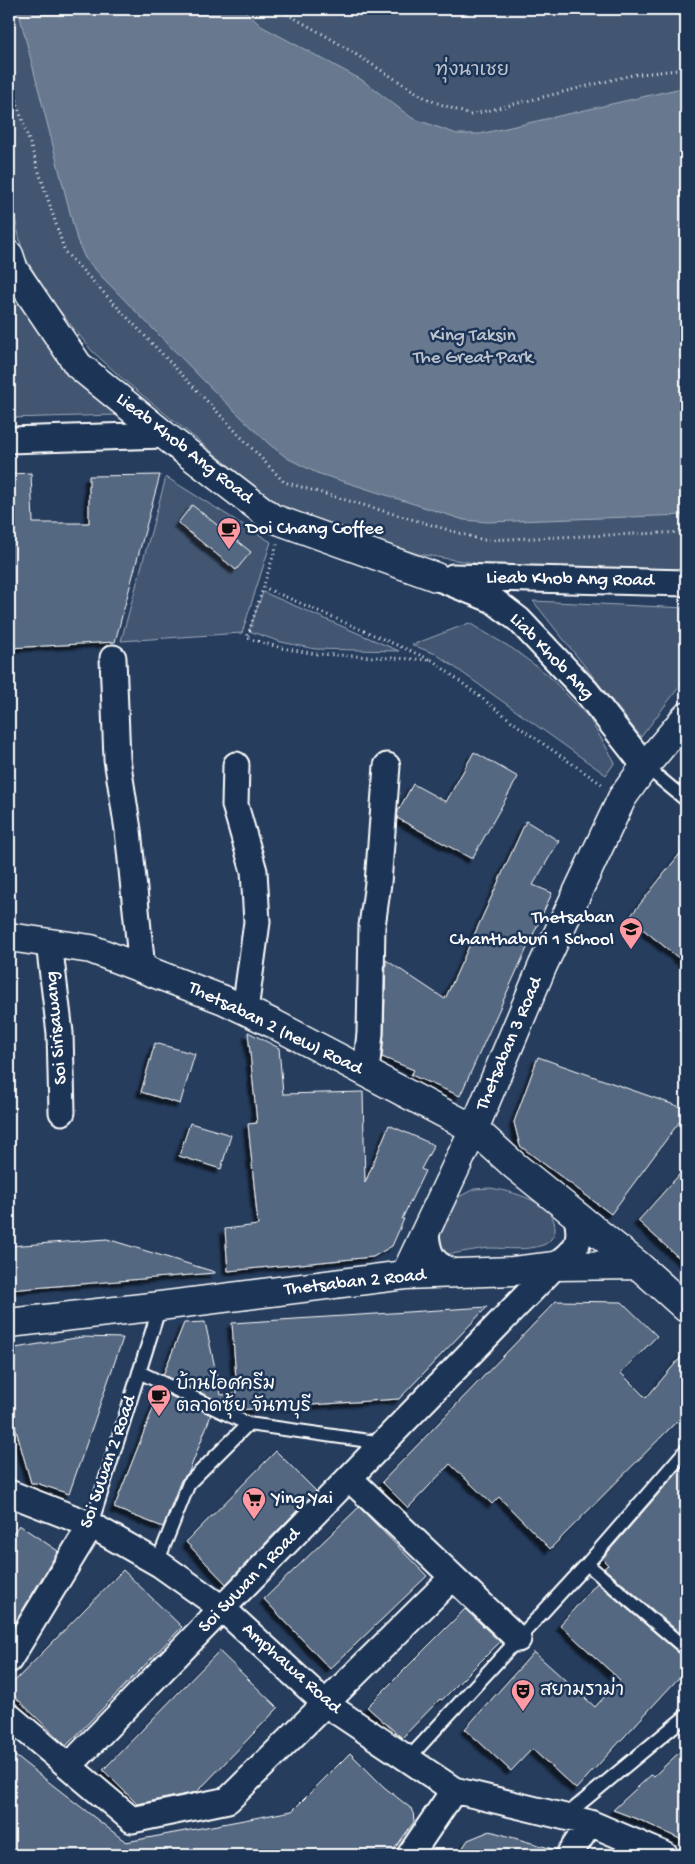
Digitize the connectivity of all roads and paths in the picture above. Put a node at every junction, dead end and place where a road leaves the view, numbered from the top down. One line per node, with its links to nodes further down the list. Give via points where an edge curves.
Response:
1 (278, 9): 3 (path, via 328,36 427,99 470,115 632,75)
2 (9, 66): 8 (path, via 19,110 66,252 284,482 483,540)
3 (686, 69)
4 (9, 255): 5 (street, Lieab Khob Ang Road, via 14,270 78,365)
5 (164, 435): 6 (street); 7 (street, Lieab Khob Ang Road, via 272,518)
6 (9, 440)
7 (284, 522): 9 (street, Lieab Khob Ang Road); 11 (path)
8 (686, 532)
9 (436, 577): 10 (street, Lieab Khob Ang Road); 17 (street, Liab Khob Ang, via 493,600 519,620 586,691)
10 (686, 582)
11 (264, 587): 13 (path); 13 (path, via 246,638 316,654)
12 (114, 658): 22 (street, via 117,759 128,830)
13 (432, 660): 18 (path, via 526,732)
14 (686, 717): 17 (street, Thetsaban 3 Road)
15 (236, 765): 23 (street, via 236,805 254,871 257,922)
16 (387, 766): 24 (street, via 372,926)
17 (645, 766): 18 (street, Thetsaban 3 Road); 19 (lane)
18 (622, 798): 26 (street, Thetsaban 3 Road, via 543,965)
19 (686, 800)
20 (9, 937): 21 (street, Thetsaban 2 (new) Road)
21 (49, 943): 22 (street, Thetsaban 2 (new) Road, via 91,950); 25 (street, Soi Sirisawang, via 60,1033)
22 (142, 969): 23 (street, Thetsaban 2 (new) Road)
23 (245, 1010): 24 (street, Thetsaban 2 (new) Road)
24 (366, 1072): 26 (street, Thetsaban 2 (new) Road)
25 (62, 1112)
26 (474, 1129): 27 (street, Thetsaban 2 (new) Road); 28 (street, Thetsaban 3 Road)
27 (515, 1166): 28 (street, via 501,1161 482,1163 465,1172); 29 (street)
28 (444, 1191): 30 (street, Thetsaban 3 Road)
29 (576, 1214): 31 (street); 32 (street, via 581,1232 577,1243 572,1252)
30 (426, 1233): 33 (street, via 432,1259 440,1267); 34 (street, Thetsaban 3 Road)
31 (638, 1265): 32 (street, Thetsaban 2 Road); 36 (street)
32 (555, 1266): 33 (street, Thetsaban 2 Road); 40 (street, Soi Suwan 1 Road)
33 (455, 1273): 34 (street, Thetsaban 2 Road)
34 (405, 1275): 35 (street, Thetsaban 2 Road)
35 (160, 1306): 37 (street, Thetsaban 2 Road); 38 (lane, Soi Suwan 2 Road)
36 (686, 1308)
37 (9, 1323)
38 (139, 1372): 39 (lane); 44 (lane, Soi Suwan 2 Road)
39 (248, 1424): 40 (lane); 46 (lane, via 189,1483 159,1558)
40 (383, 1443): 42 (street, Soi Suwan 1 Road)
41 (686, 1450): 45 (lane)
42 (349, 1478): 47 (street); 48 (street, Soi Suwan 1 Road)
43 (9, 1493): 44 (street, Amphawa Road)
44 (91, 1525): 46 (street, Amphawa Road); 51 (street, Soi Suwan 2 Road)
45 (587, 1564): 49 (lane); 50 (lane)
46 (161, 1565): 48 (street, Amphawa Road)
47 (453, 1577): 49 (street); 52 (street)
48 (223, 1609): 52 (street, Amphawa Road); 56 (street, Soi Suwan 1 Road)
49 (518, 1639): 55 (lane)
50 (686, 1649)
51 (9, 1660)
52 (326, 1704): 55 (street, Amphawa Road); 56 (street, via 228,1800 132,1820)
53 (9, 1716): 56 (street)
54 (686, 1716): 58 (lane)
55 (408, 1759): 57 (street, Amphawa Road)
56 (68, 1766)
57 (454, 1790): 58 (street, Amphawa Road); 60 (street)
58 (564, 1817): 59 (street, Amphawa Road)
59 (590, 1823): 61 (street); 62 (street, Amphawa Road)
60 (410, 1855)
61 (569, 1855)
62 (665, 1855)

